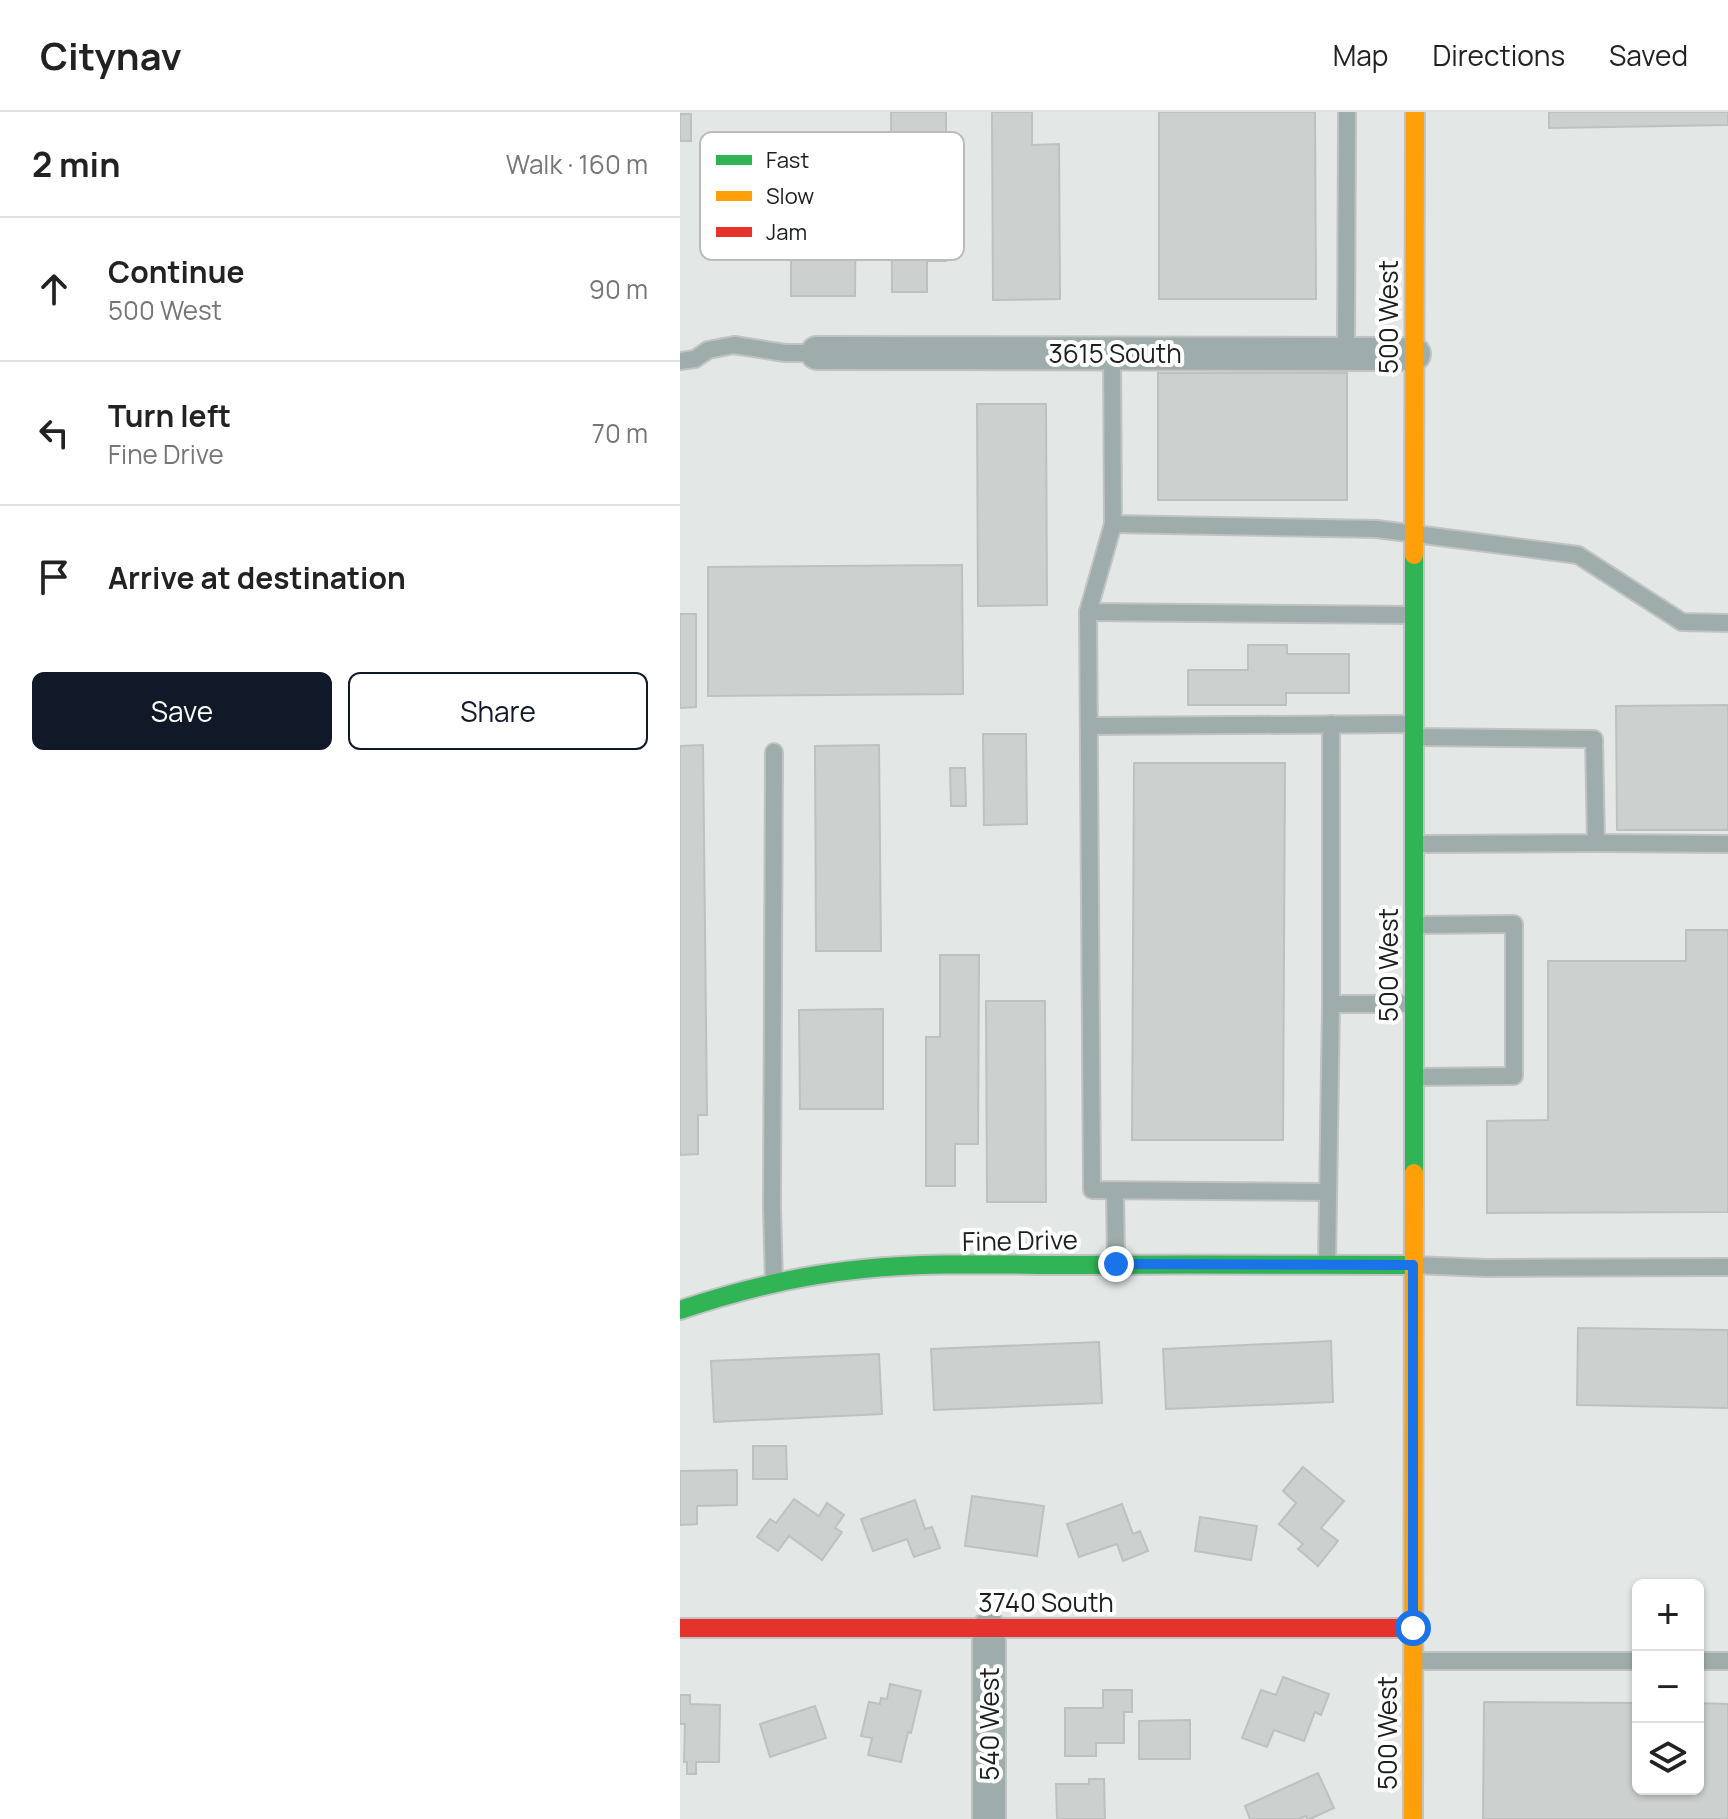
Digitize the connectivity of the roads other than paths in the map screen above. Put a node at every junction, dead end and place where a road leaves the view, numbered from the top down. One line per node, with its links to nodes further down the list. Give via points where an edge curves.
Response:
1 (1347, 112): 5 (lane)
2 (1415, 112): 6 (main road, 500 West)
3 (817, 353): 4 (street, 3615 South); 7 (lane, via 734,345)
4 (1112, 353): 5 (street, 3615 South); 8 (lane)
5 (1346, 353): 6 (street, 3615 South)
6 (1414, 354): 9 (main road, 500 West)
7 (680, 361)
8 (1113, 524): 9 (lane); 10 (lane)
9 (1414, 534): 11 (main road, 500 West); 12 (lane, via 1578,555 1682,622)
10 (1088, 612): 11 (lane); 14 (lane)
11 (1414, 615): 15 (main road, 500 West)
12 (1728, 623)
13 (1331, 724): 14 (lane); 15 (lane); 21 (lane)
14 (1089, 726): 24 (lane, via 1092,1190)
15 (1415, 731): 17 (lane, via 1594,739); 18 (main road, 500 West)
16 (774, 752): 30 (lane)
17 (1596, 843): 18 (lane); 19 (lane)
18 (1414, 844): 20 (main road, 500 West)
19 (1728, 844)
20 (1414, 925): 22 (main road, 500 West); 23 (lane, via 1514,924 1514,1076)
21 (1331, 1004): 22 (lane); 25 (lane)
22 (1414, 1004): 23 (main road, 500 West)
23 (1414, 1077): 28 (main road, 500 West)
24 (1115, 1191): 25 (lane); 26 (lane)
25 (1327, 1192): 27 (lane)
26 (1116, 1264): 27 (main road, Fine Drive); 30 (main road, Fine Drive, via 887,1267)
27 (1327, 1265): 28 (main road, Fine Drive)
28 (1413, 1265): 29 (lane); 34 (main road, 500 West)
29 (1728, 1267)
30 (774, 1283): 31 (main road, Fine Drive)
31 (680, 1310)
32 (680, 1628): 33 (main road, 3740 South)
33 (989, 1628): 34 (main road, 3740 South); 39 (street, 540 West)
34 (1413, 1628): 35 (main road, 500 West)
35 (1413, 1661): 36 (lane); 40 (main road, 500 West)
36 (1632, 1661)
37 (1704, 1661): 38 (lane)
38 (1728, 1661)
39 (989, 1819)
40 (1413, 1819)

